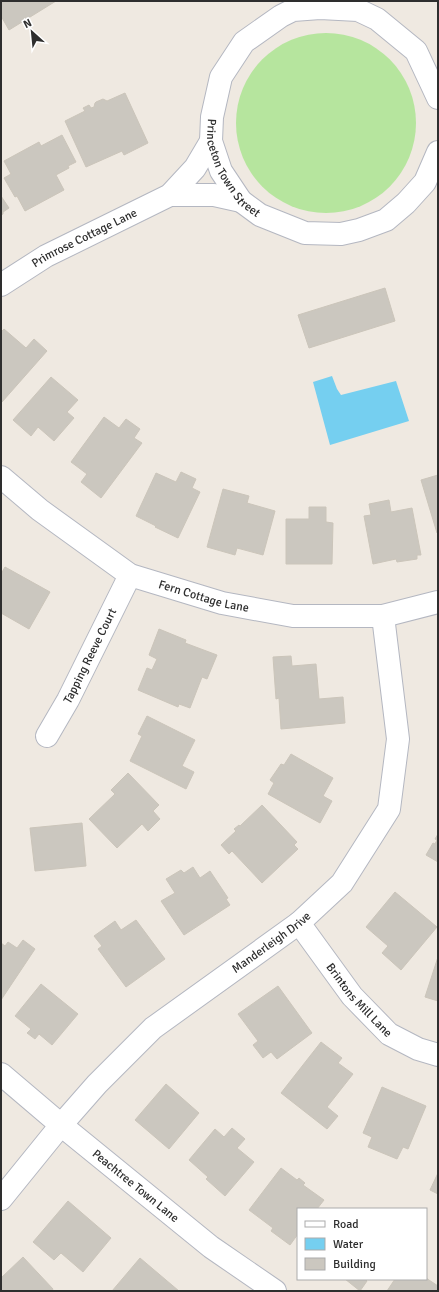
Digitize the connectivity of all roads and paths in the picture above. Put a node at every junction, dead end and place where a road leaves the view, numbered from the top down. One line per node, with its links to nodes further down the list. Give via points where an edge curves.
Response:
1 (297, 6): 2 (street, Princeton Town Street); 4 (street, Princeton Town Street, via 244,42 221,77 212,116)
2 (354, 6): 3 (street, Princeton Town Street, via 377,19 416,51)
3 (438, 98)
4 (211, 141): 7 (street, Primrose Cottage Lane, via 195,168); 8 (street, Princeton Town Street, via 221,171)
5 (438, 152): 6 (street, Princeton Town Street)
6 (431, 179): 8 (street, Princeton Town Street, via 386,220 341,234 305,233 260,215)
7 (170, 195): 8 (street, Primrose Cottage Lane, via 214,195); 9 (street, Primrose Cottage Lane, via 46,256)
8 (241, 202)
9 (1, 286)
10 (1, 477): 11 (street, Fern Cottage Lane, via 40,510)
11 (130, 575): 13 (street, Fern Cottage Lane, via 222,603 293,616); 14 (street, Tapping Reeve Court, via 68,700)
12 (438, 602): 13 (street, Fern Cottage Lane)
13 (383, 616): 15 (street, Manderleigh Drive, via 398,739 389,809 342,883)
14 (47, 736)
15 (299, 923): 16 (street, Brintons Mill Lane, via 352,996 389,1034 418,1049); 18 (street, Manderleigh Drive, via 153,1028 97,1084)
16 (438, 1055)
17 (1, 1074): 18 (street, Peachtree Town Lane)
18 (61, 1125): 19 (street, Manderleigh Drive); 20 (street, Peachtree Town Lane, via 211,1247)
19 (1, 1199)
20 (275, 1291)

